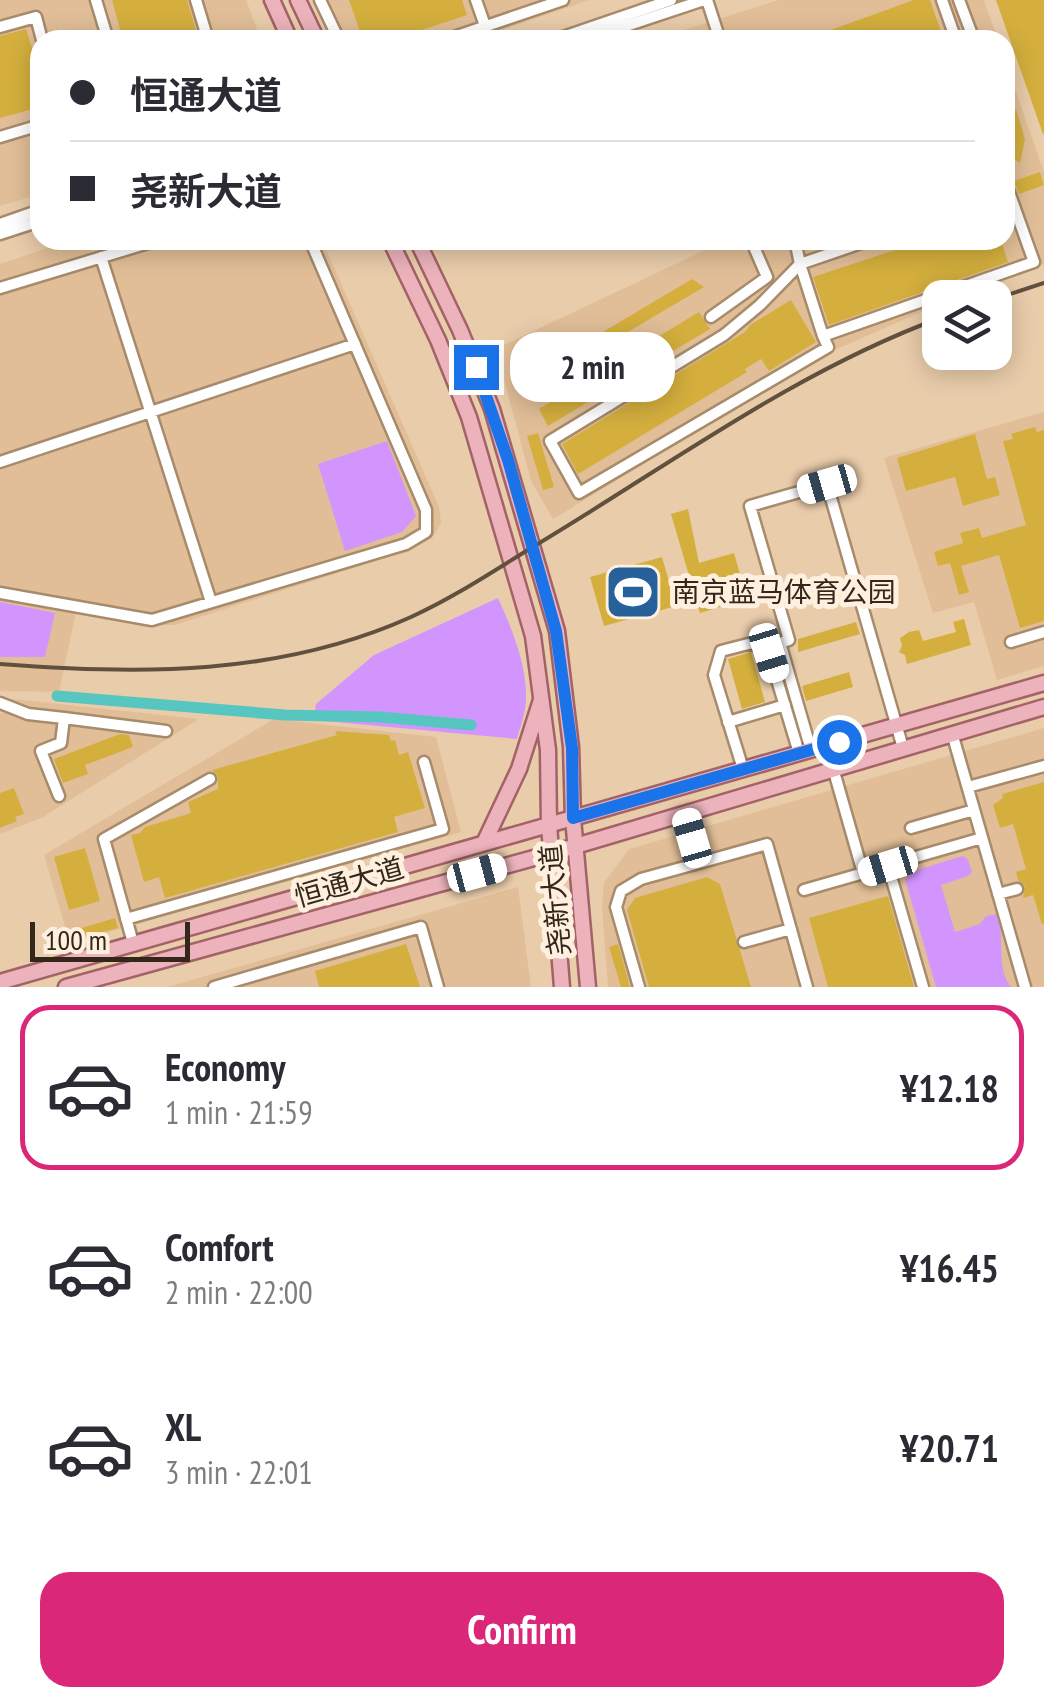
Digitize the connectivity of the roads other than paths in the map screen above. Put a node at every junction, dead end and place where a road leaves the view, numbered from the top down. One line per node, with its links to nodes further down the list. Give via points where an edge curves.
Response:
1 (96, 0): 15 (street)
2 (196, 0): 16 (street)
3 (272, 0): 17 (main road)
4 (298, 0): 18 (main road)
5 (320, 0): 19 (street)
6 (476, 0): 12 (street)
7 (563, 0): 12 (street)
8 (671, 0): 22 (street)
9 (705, 0): 23 (street); 24 (street)
10 (942, 0): 25 (street)
11 (959, 0): 26 (street)
12 (485, 25): 20 (street); 21 (street)
13 (0, 27): 14 (street, via 36,17)
14 (39, 30)
15 (105, 30)
16 (205, 30)
17 (286, 30)
18 (312, 30)
19 (334, 30)
20 (472, 30)
21 (487, 30)
22 (583, 30)
23 (614, 30)
24 (716, 30)
25 (952, 30)
26 (970, 30)
27 (30, 129): 28 (street)
28 (0, 137)
29 (1015, 212): 45 (street, via 1034,262)
30 (30, 214): 31 (street)
31 (0, 224)
32 (30, 224): 33 (street)
33 (0, 234)
34 (124, 250): 41 (street)
35 (314, 250): 46 (street)
36 (395, 250): 54 (main road, 尧新大道, via 470,417 533,636)
37 (422, 250): 74 (main road, 尧新大道, via 492,409 556,631 572,748)
38 (756, 250): 44 (street, via 768,277)
39 (797, 250): 42 (street)
40 (841, 250): 42 (street)
41 (101, 257): 43 (street); 47 (street)
42 (800, 264): 45 (street); 45 (street, via 724,335 550,440 579,493 828,347)
43 (0, 288)
44 (711, 317)
45 (823, 336)
46 (355, 344): 47 (street); 50 (street, via 426,510 426,532 406,544)
47 (151, 413): 48 (street); 50 (street)
48 (0, 462)
49 (0, 593): 50 (street, via 152,620)
50 (210, 602)
51 (1044, 632): 52 (street)
52 (1011, 642)
53 (1044, 683): 60 (main road, 恒通大道)
54 (542, 695): 75 (main road, 尧新大道); 78 (main road, via 519,770)
55 (0, 703): 58 (street)
56 (784, 705): 59 (street); 59 (street, via 769,653 752,643 721,651 714,674); 64 (street)
57 (1044, 707): 62 (main road, 恒通大道)
58 (64, 718): 61 (street); 71 (street, via 61,744 41,751)
59 (728, 722): 68 (street)
60 (896, 726): 63 (street); 64 (main road, 恒通大道); 64 (street, via 827,484 750,506 790,640 780,643)
61 (166, 731)
62 (952, 734): 63 (main road, 恒通大道); 70 (street)
63 (903, 748): 67 (main road, 恒通大道)
64 (805, 752): 68 (main road, 恒通大道)
65 (424, 762): 89 (street, via 443,829)
66 (1044, 766): 70 (street)
67 (833, 768): 73 (main road, 恒通大道); 84 (street)
68 (742, 769): 74 (main road, 恒通大道)
69 (210, 779): 89 (street, via 104,839)
70 (968, 788): 72 (street)
71 (59, 796)
72 (974, 810): 76 (street); 77 (street)
73 (684, 813): 79 (main road, 恒通大道); 82 (street)
74 (573, 818): 75 (main road, 恒通大道); 79 (main road, 尧新大道)
75 (549, 824): 78 (main road, 恒通大道); 80 (main road, 尧新大道)
76 (911, 828)
77 (982, 838): 81 (street); 88 (street)
78 (484, 843): 92 (main road, 恒通大道)
79 (576, 846): 80 (main road, 恒通大道); 98 (main road, 尧新大道)
80 (552, 853): 94 (main road, 恒通大道); 97 (main road, 尧新大道)
81 (916, 857)
82 (698, 863): 83 (street); 90 (street, via 767,844)
83 (669, 871): 85 (street); 99 (street, via 640,879 621,892 616,907)
84 (863, 873): 87 (street); 101 (street, via 888,866)
85 (673, 885)
86 (1017, 889): 88 (street)
87 (804, 890)
88 (998, 894): 102 (street)
89 (126, 920): 92 (street)
90 (791, 928): 91 (street); 100 (street)
91 (744, 942)
92 (133, 943): 93 (main road, 恒通大道)
93 (0, 982)
94 (66, 987)
95 (214, 987): 96 (street, via 421,927)
96 (438, 987)
97 (562, 987)
98 (588, 987)
99 (639, 987)
100 (808, 987)
101 (923, 987)
102 (1025, 987)

